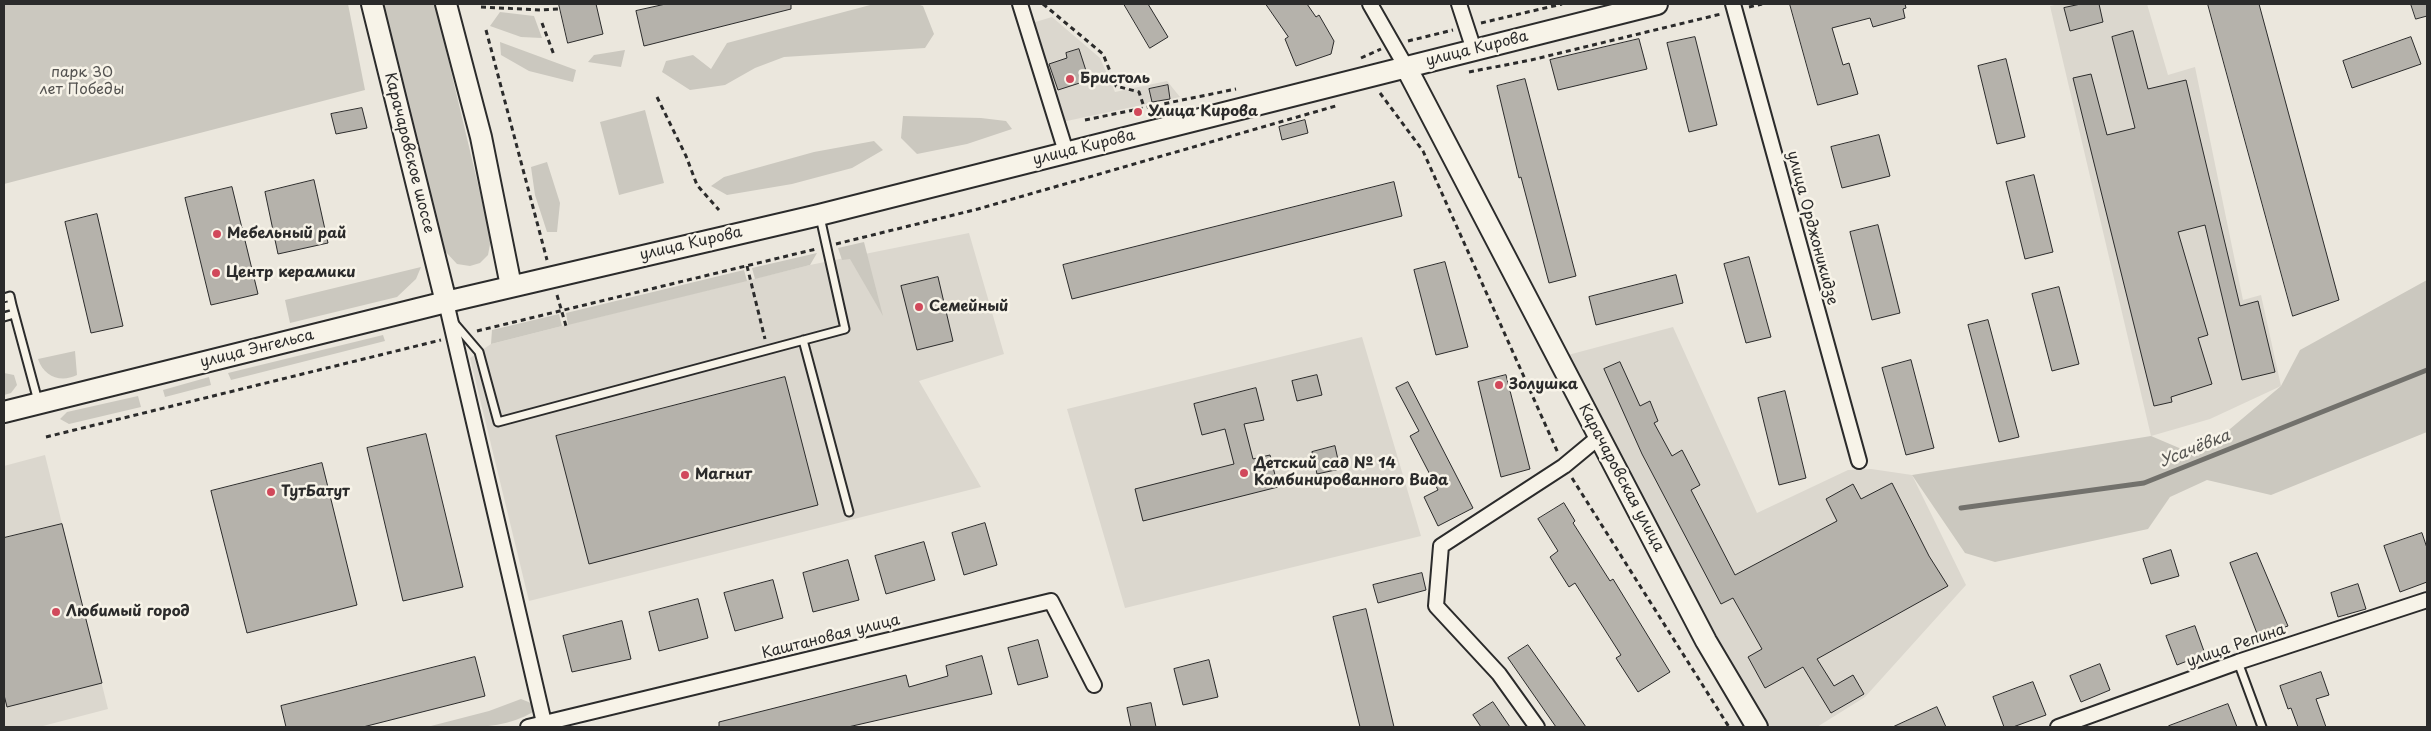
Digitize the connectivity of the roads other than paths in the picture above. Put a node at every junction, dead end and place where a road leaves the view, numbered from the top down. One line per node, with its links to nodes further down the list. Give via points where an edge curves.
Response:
1 (372, 4): 16 (street, Карачаровское шоссе)
2 (446, 4): 12 (street, via 481,137)
3 (1020, 4): 10 (street)
4 (1370, 4): 9 (street)
5 (1459, 4): 8 (street)
6 (1657, 4): 8 (street, улица Кирова)
7 (1734, 7): 24 (street, улица Орджоникидзе)
8 (1474, 50): 9 (street, улица Кирова)
9 (1406, 67): 10 (street, улица Кирова); 23 (street, Карачаровская улица)
10 (1066, 152): 11 (street, улица Кирова)
11 (820, 215): 12 (street, улица Кирова); 20 (lane, via 845,329)
12 (511, 286): 16 (street, улица Энгельса)
13 (4, 298): 14 (lane, via 10,296)
14 (12, 305): 15 (lane); 17 (lane)
15 (4, 307)
16 (449, 311): 19 (street); 21 (street, улица Энгельса)
17 (14, 314): 18 (lane); 21 (lane)
18 (4, 317)
19 (459, 336): 20 (lane, via 479,352 498,422); 29 (street)
20 (803, 340): 25 (lane)
21 (38, 404): 22 (street, улица Энгельса)
22 (4, 412)
23 (1599, 437): 31 (street, via 1564,466 1441,546 1436,606 1499,674); 32 (street, Карачаровская улица, via 1706,641)
24 (1859, 461)
25 (849, 512)
26 (2427, 600): 27 (street, улица Репина)
27 (2238, 662): 33 (street, улица Репина); 34 (lane)
28 (1094, 685): 29 (street, Каштановая улица, via 1051,601)
29 (545, 725): 30 (street, Каштановая улица)
30 (528, 727)
31 (1537, 727)
32 (1757, 727)
33 (2058, 727)
34 (2262, 727)

